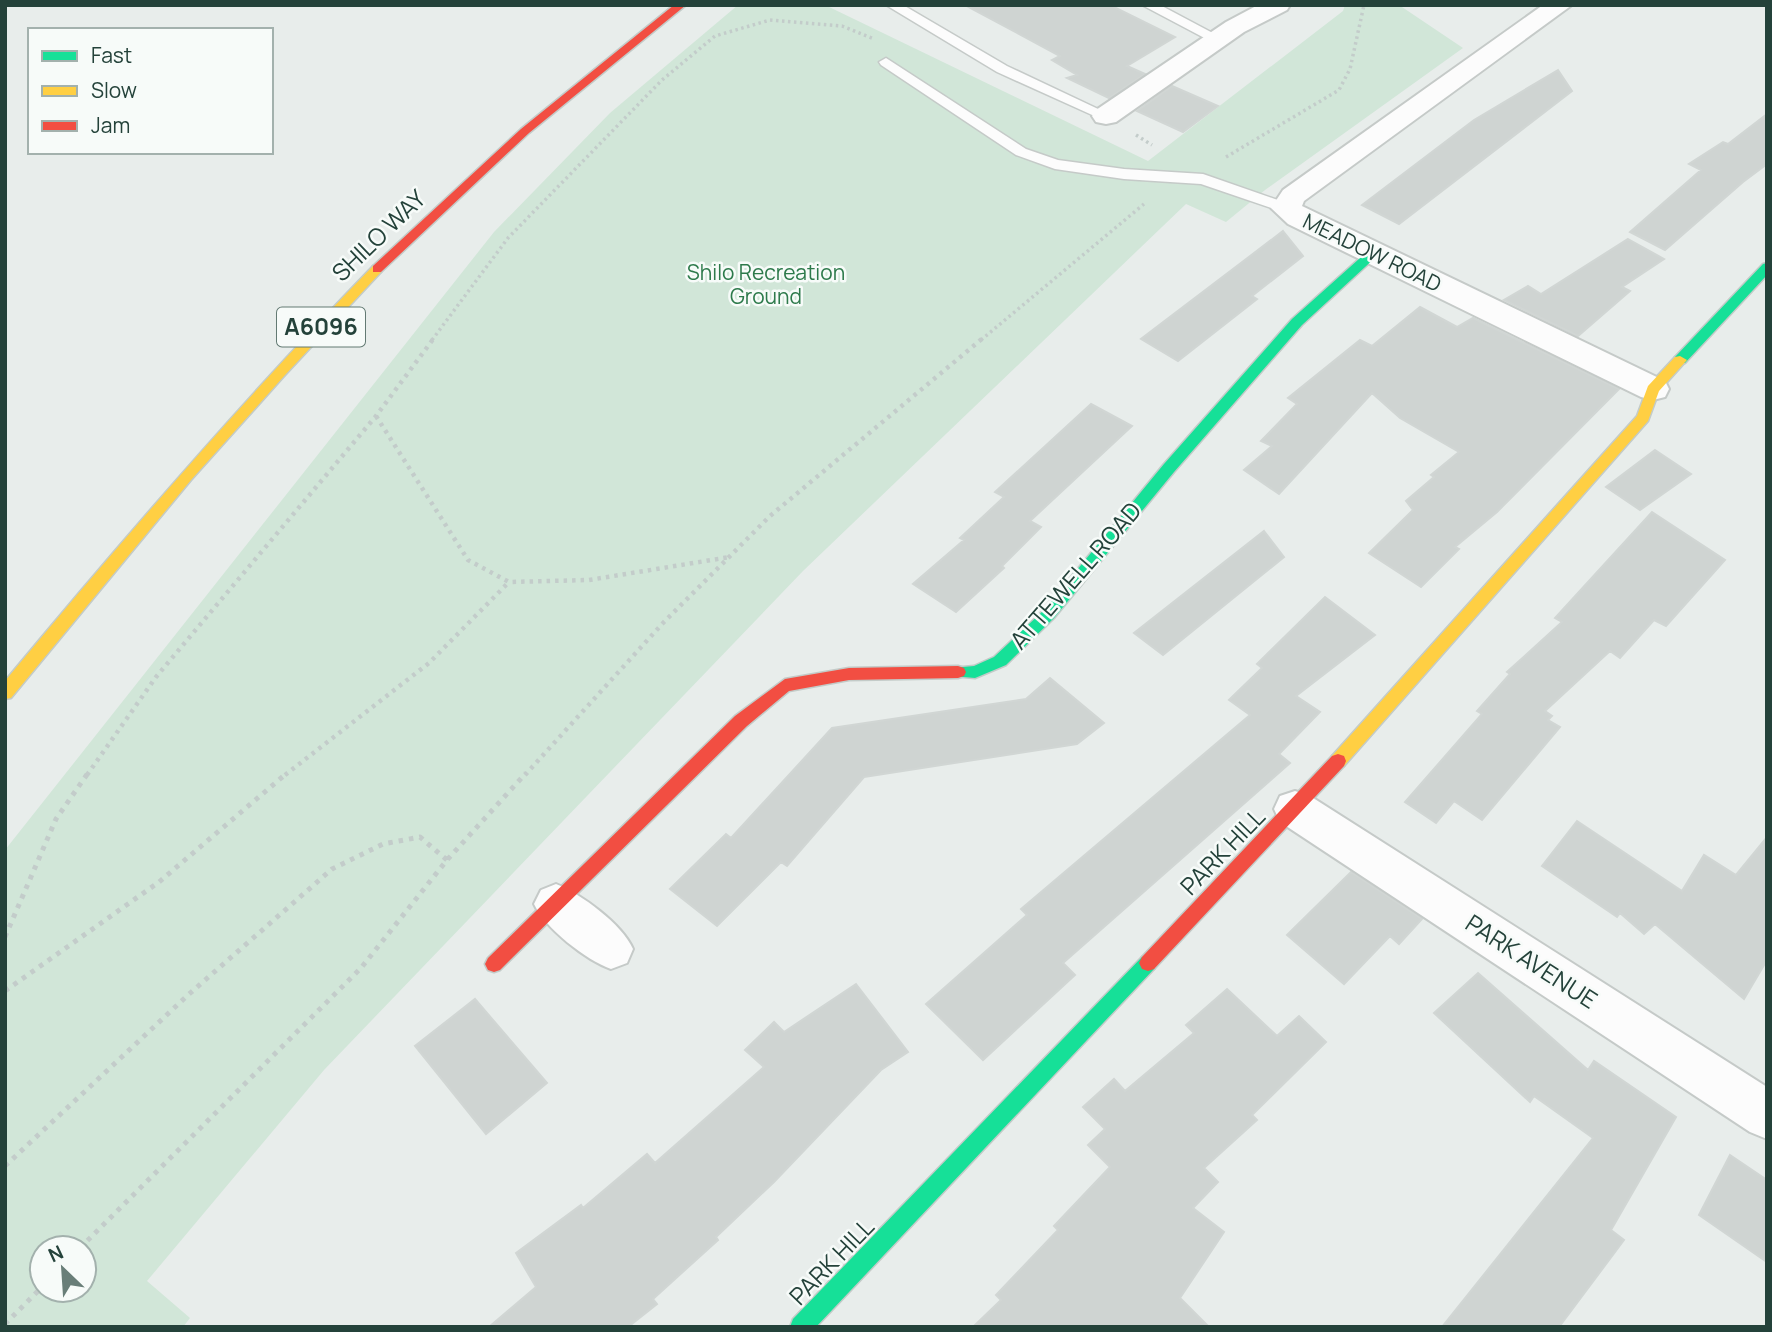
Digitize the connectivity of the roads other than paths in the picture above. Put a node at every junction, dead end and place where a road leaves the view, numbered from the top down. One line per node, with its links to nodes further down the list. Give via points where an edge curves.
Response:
1 (681, 5): 13 (street, SHILO WAY / A6096, via 498,155 379,266 242,412)
2 (893, 5): 8 (lane, via 1002,69)
3 (1149, 5): 6 (lane)
4 (1278, 5): 6 (street)
5 (1560, 5): 9 (street, MEADOW ROAD, via 1293,196)
6 (1217, 39): 8 (street)
7 (887, 62): 9 (lane, via 1021,152 1055,164 1203,179)
8 (1106, 116)
9 (1286, 208): 10 (street, MEADOW ROAD)
10 (1373, 253): 12 (street, MEADOW ROAD); 15 (street, ATTEWELL ROAD, via 1297,322 1049,614 1000,661 975,672 849,674 785,685 741,721)
11 (1767, 267): 12 (street)
12 (1653, 389): 14 (street, PARK HILL, via 1643,418)
13 (5, 693)
14 (1295, 809): 18 (street, PARK AVENUE); 19 (street, PARK HILL)
15 (555, 904): 16 (street); 17 (street, ATTEWELL ROAD)
16 (611, 949)
17 (494, 964)
18 (1767, 1115)
19 (801, 1327)

